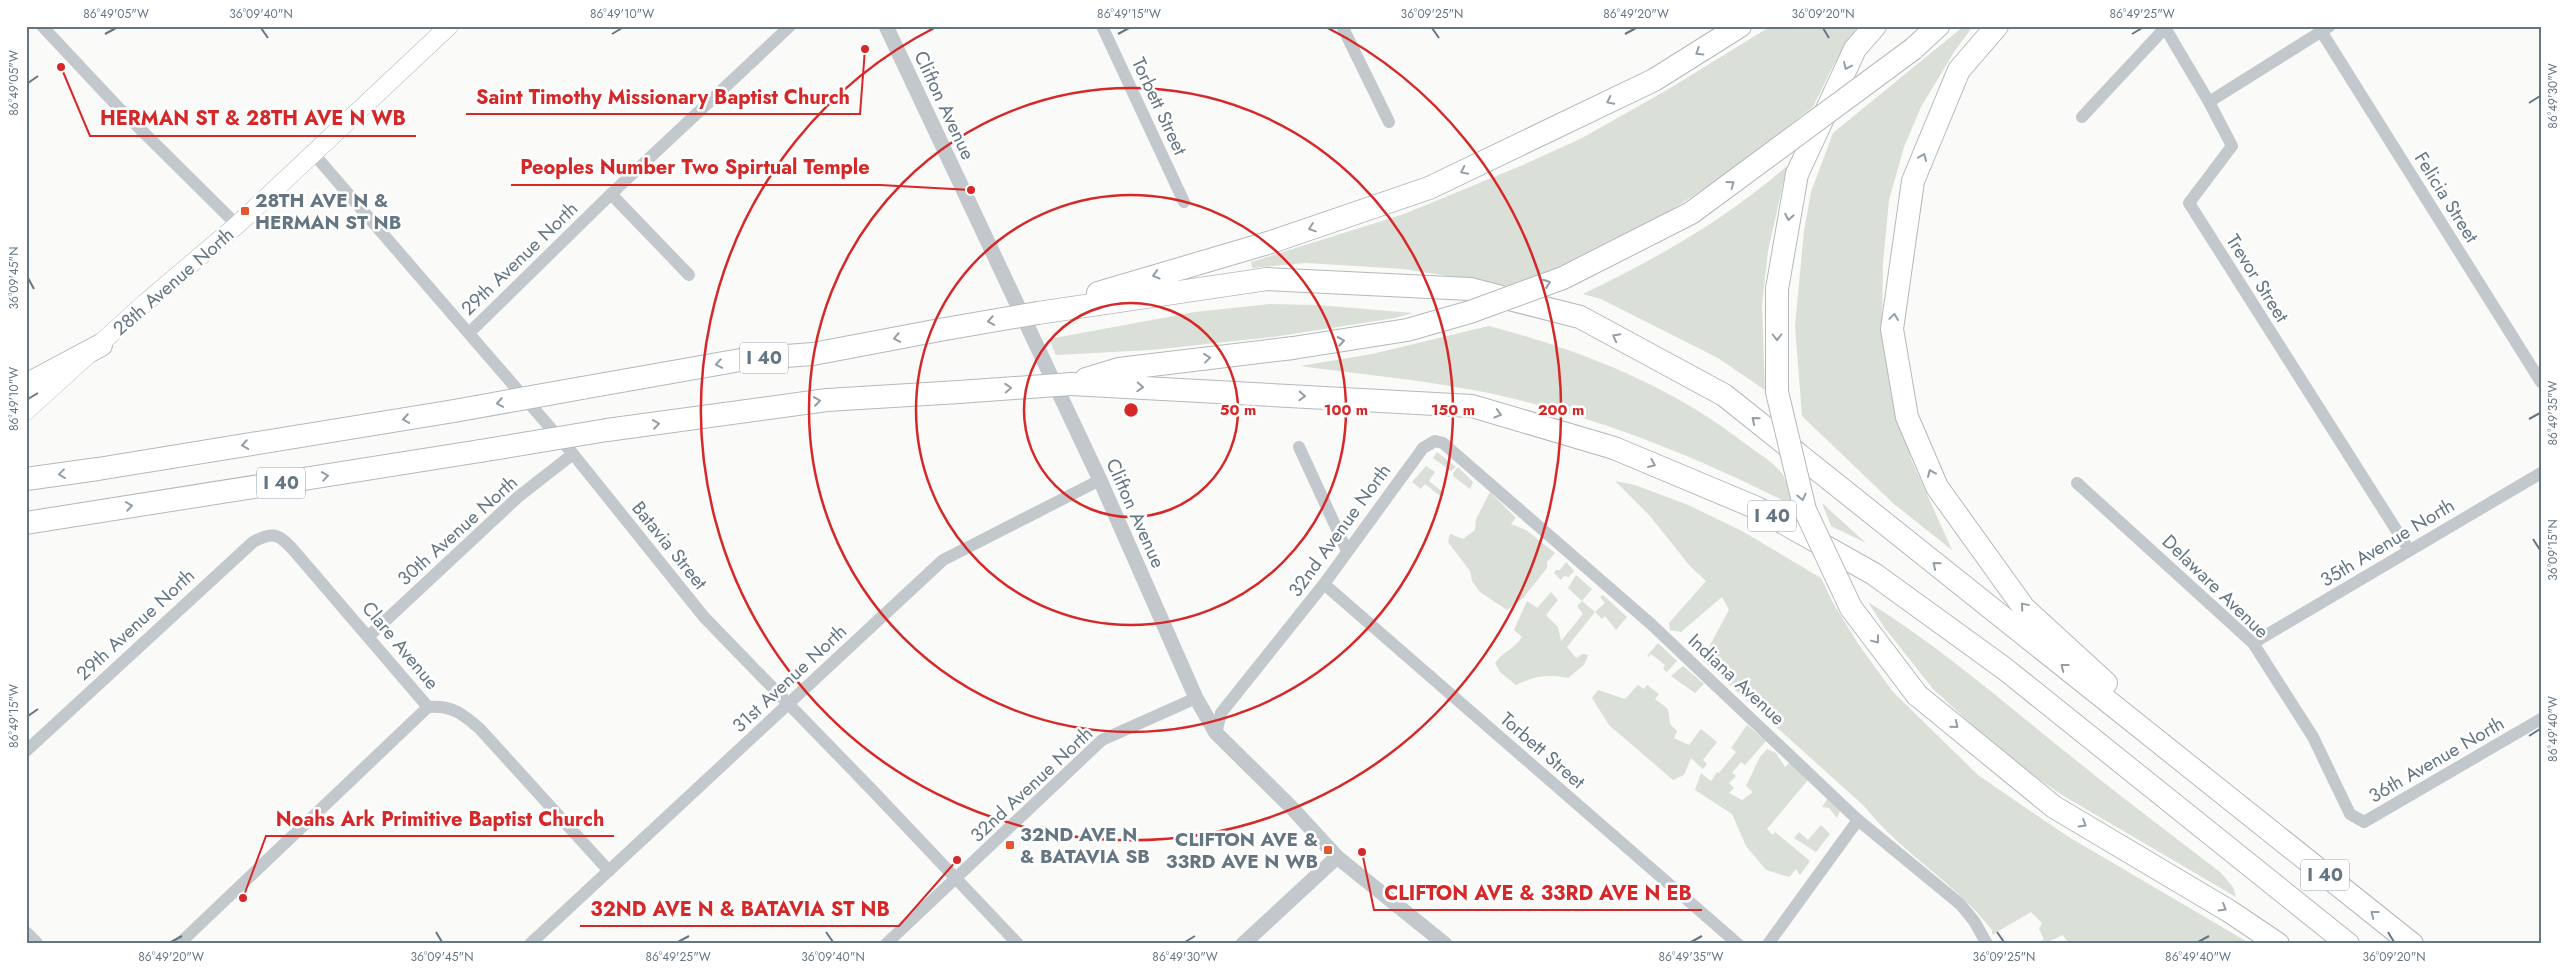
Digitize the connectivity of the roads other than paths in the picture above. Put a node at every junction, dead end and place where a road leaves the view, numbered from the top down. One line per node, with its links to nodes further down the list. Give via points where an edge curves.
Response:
1 (42, 26): 19 (street, via 118,107)
2 (449, 26): 16 (main road, 28th Avenue North)
3 (790, 26): 17 (street, 29th Avenue North)
4 (886, 26): 33 (street, Clifton Avenue)
5 (1102, 26): 18 (street, Torbett Street)
6 (1342, 26): 15 (street)
7 (1740, 26): 21 (highway, one-way to 21, via 1654,80 1429,188 1271,242)
8 (1875, 26): 65 (highway, one-way to 65, bridge, via 1855,49 1797,174 1777,288 1777,392 1805,510 1851,608 1917,695 2054,807 2229,911)
9 (1938, 26): 25 (highway, one-way to 9, bridge, via 1118,369 1407,330 1470,312 1563,278 1691,213 1913,49)
10 (1997, 26): 48 (highway, one-way to 10, via 2024,608 1937,487 1907,417 1892,329 1913,181 1958,70)
11 (2165, 27): 13 (street, Trevor Street); 14 (street)
12 (2325, 29): 13 (street); 24 (street, Felicia Street)
13 (2209, 102): 37 (street, Trevor Street, via 2232,146 2189,203)
14 (2082, 117)
15 (1389, 122)
16 (313, 153): 19 (main road, 28th Avenue North); 22 (street, Batavia Street)
17 (611, 194): 20 (street); 22 (street, 29th Avenue North)
18 (1184, 202)
19 (238, 225): 23 (main road, 28th Avenue North)
20 (689, 275)
21 (1038, 313): 32 (highway, I 40, one-way to 32, bridge, via 813,354 746,359 454,411); 48 (highway, I 40, one-way to 21, via 1724,395 1580,317 1470,289 1267,279)
22 (470, 332): 30 (street, Batavia Street)
23 (101, 344): 26 (highway); 27 (main road, 28th Avenue North)
24 (2541, 382)
25 (1072, 384): 35 (highway, I 40, one-way to 25, bridge, via 607,430 827,400); 66 (highway, I 40, one-way to 66, via 1472,406 1614,448 1757,508 1874,574 2005,669)
26 (26, 385)
27 (26, 411)
28 (1299, 447): 38 (street)
29 (1452, 449): 38 (street, 32nd Avenue North, via 1435,441 1423,448); 50 (street, Indiana Avenue, via 1651,624)
30 (573, 454): 40 (street, 30th Avenue North, via 518,497); 43 (street, Batavia Street, via 704,617)
31 (2541, 473): 37 (street, 35th Avenue North)
32 (26, 479)
33 (1100, 480): 42 (street, Clifton Avenue); 43 (street, 31st Avenue North, via 943,560)
34 (2077, 482): 41 (street, Delaware Avenue)
35 (26, 523)
36 (275, 535): 40 (street, Clare Avenue, via 286,542); 47 (street, 29th Avenue North, via 253,542)
37 (2409, 550): 41 (street, 35th Avenue North)
38 (1347, 551): 39 (street, 32nd Avenue North)
39 (1324, 584): 46 (street, 32nd Avenue North, via 1221,713); 62 (street, Torbett Street)
40 (369, 636): 44 (street, Clare Avenue)
41 (2253, 643): 49 (street, Delaware Avenue, via 2313,737)
42 (1196, 698): 46 (street, Clifton Avenue); 53 (street, 32nd Avenue North, via 1102,740)
43 (788, 704): 52 (street, 31st Avenue North); 53 (street, Batavia Street)
44 (428, 707): 52 (street, Clare Avenue, via 444,706 460,712 480,729); 56 (street)
45 (2541, 719): 49 (street, 36th Avenue North, via 2364,822)
46 (1216, 734): 51 (street, Clifton Avenue)
47 (26, 750)
48 (2239, 806): 67 (highway, I 40, one-way to 48)
49 (2350, 814)
50 (1858, 820): 63 (street); 64 (street, Indiana Avenue, via 1960,904)
51 (1337, 857): 60 (street); 61 (street, Clifton Avenue)
52 (609, 871): 57 (street, 31st Avenue North)
53 (956, 879): 58 (street, 32nd Avenue North); 59 (street, Batavia Street)
54 (26, 934): 55 (street)
55 (36, 944)
56 (178, 944)
57 (530, 944)
58 (886, 944)
59 (1018, 944)
60 (1243, 944)
61 (1445, 944)
62 (1738, 944)
63 (1768, 944)
64 (1987, 944)
65 (2278, 944)
66 (2348, 944)
67 (2412, 944)

